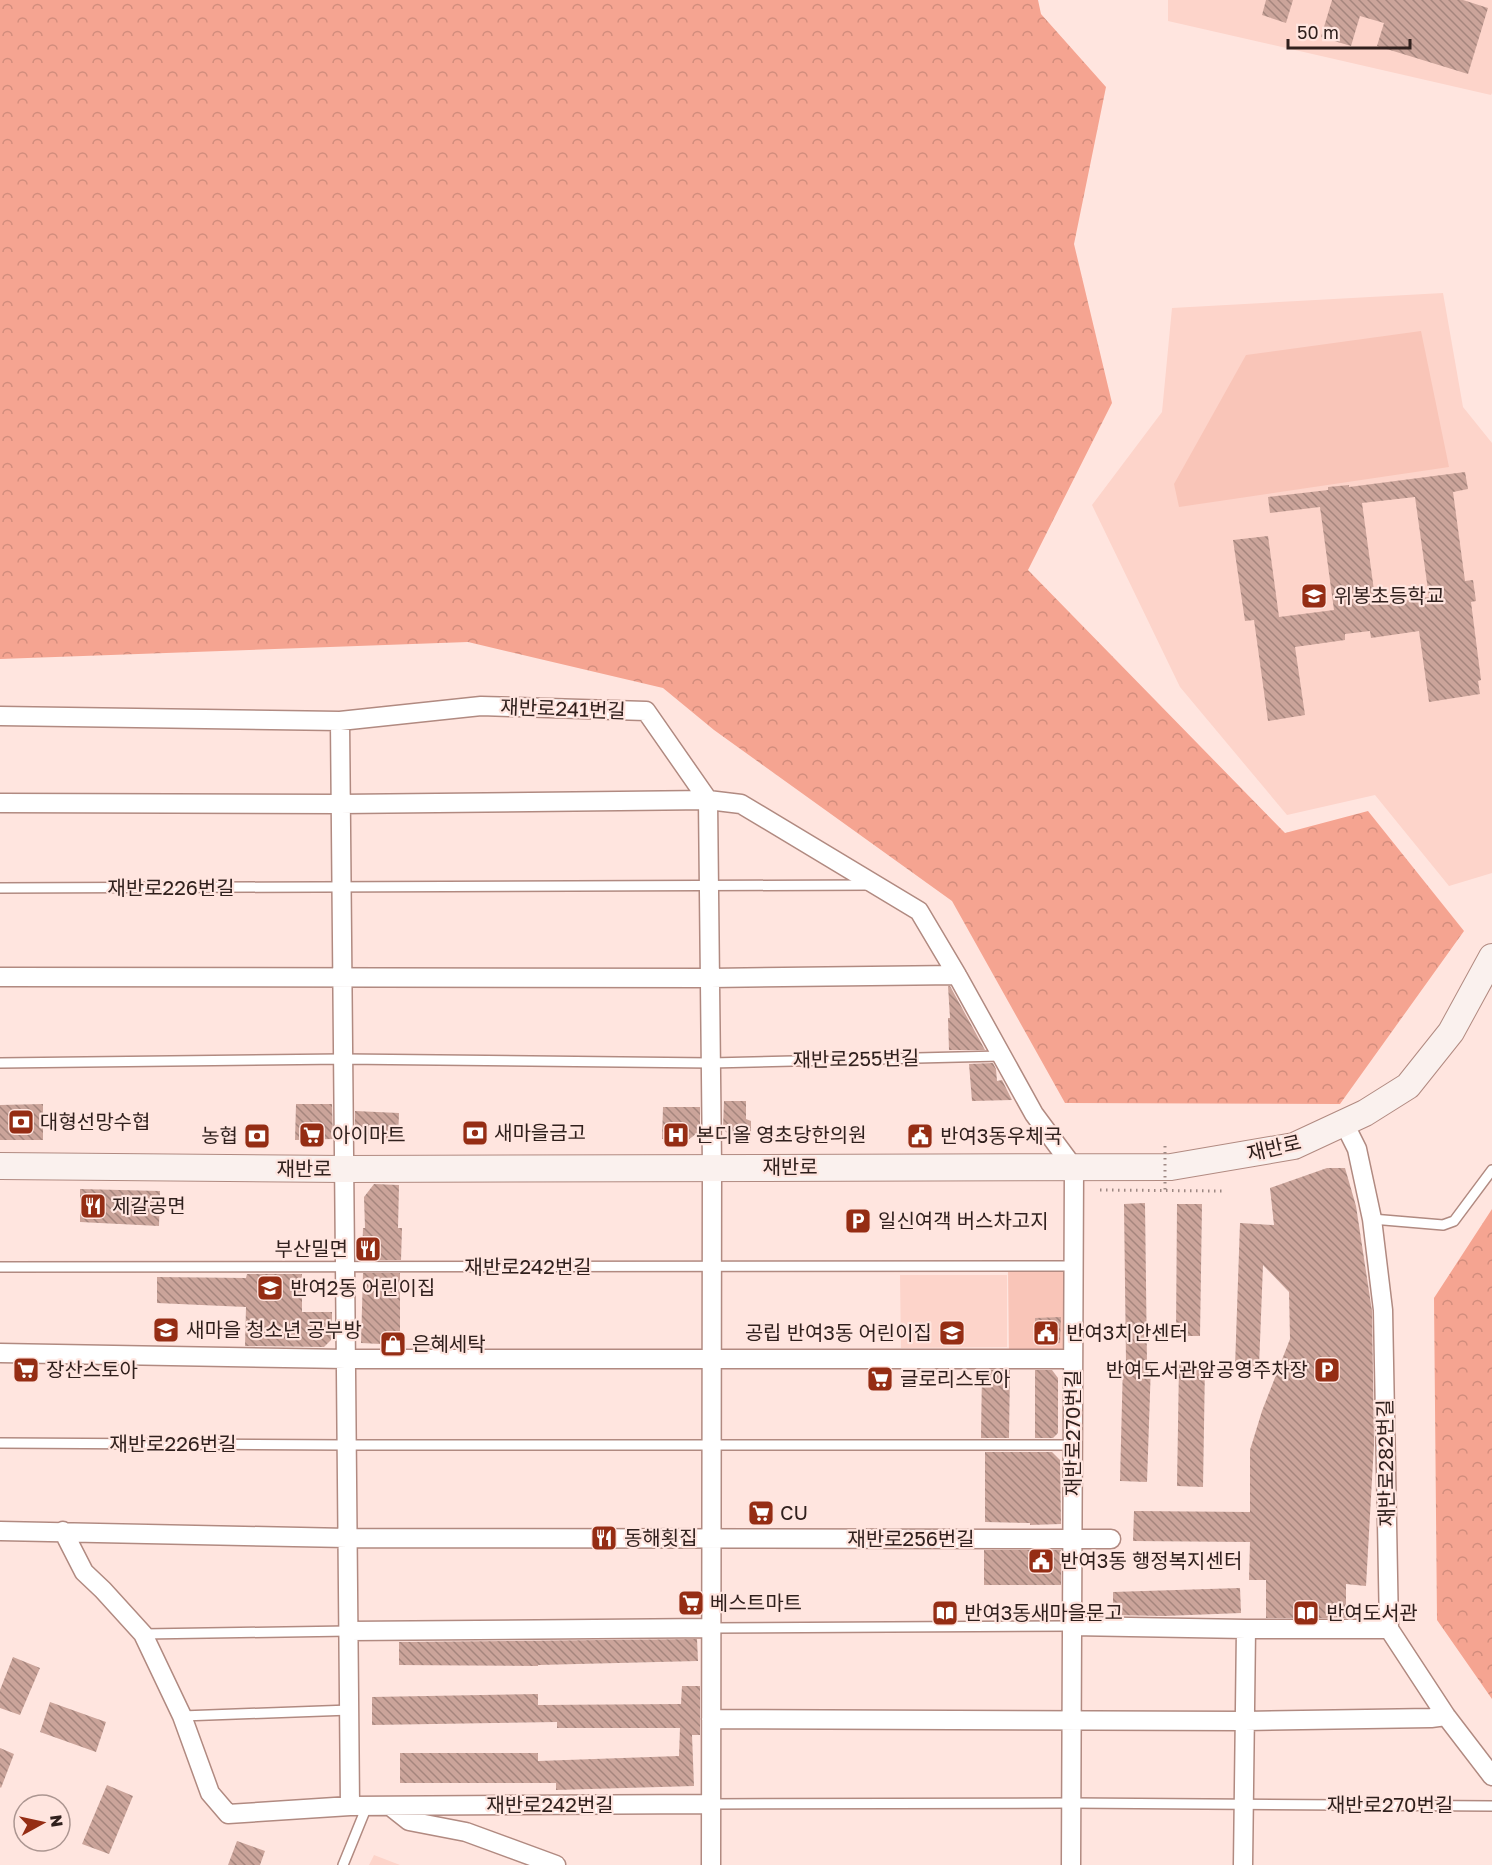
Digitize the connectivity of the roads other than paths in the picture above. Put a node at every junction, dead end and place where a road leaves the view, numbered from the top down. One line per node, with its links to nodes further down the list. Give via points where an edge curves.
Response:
1 (0, 716): 2 (street)
2 (340, 721): 3 (street, 재반로241번길, via 481,706 646,711); 5 (street)
3 (708, 800): 5 (street); 6 (street, via 741,804); 7 (street)
4 (0, 803): 5 (street)
5 (340, 804): 8 (street)
6 (877, 885): 7 (lane); 11 (street, via 919,911)
7 (709, 886): 8 (lane); 14 (street)
8 (341, 887): 9 (lane, 재반로226번길); 13 (street)
9 (0, 888)
10 (1492, 957): 19 (main road, 재반로, via 1451,1032 1408,1086)
11 (957, 975): 14 (street); 15 (street)
12 (0, 977): 13 (street)
13 (342, 977): 14 (street); 16 (street)
14 (710, 978): 18 (street)
15 (1000, 1056): 18 (lane, 재반로255번길); 22 (street, via 1034,1114)
16 (343, 1059): 17 (lane); 18 (lane); 23 (street)
17 (0, 1063)
18 (711, 1063): 21 (street)
19 (1344, 1123): 22 (main road, 재반로, via 1294,1146 1171,1167); 25 (street, 재반로282번길, via 1357,1149)
20 (0, 1166): 23 (main road, 재반로)
21 (712, 1167): 22 (main road, 재반로); 23 (main road, 재반로); 28 (street)
22 (1074, 1168): 26 (street, 재반로270번길)
23 (344, 1169): 29 (street)
24 (1492, 1170): 25 (lane, via 1454,1221 1443,1224)
25 (1372, 1219): 47 (street, 재반로282번길, via 1383,1310)
26 (1074, 1266): 28 (lane); 33 (street, 재반로270번길)
27 (0, 1267): 29 (lane)
28 (712, 1267): 29 (lane, 재반로242번길); 32 (street)
29 (345, 1268): 31 (street)
30 (0, 1353): 31 (street)
31 (346, 1359): 32 (street); 35 (street)
32 (712, 1359): 33 (street); 36 (street)
33 (1073, 1359): 37 (street, 재반로270번길)
34 (0, 1443): 35 (lane, 재반로226번길)
35 (347, 1445): 36 (lane); 40 (street)
36 (711, 1445): 37 (lane); 43 (street)
37 (1073, 1445): 41 (street, 재반로270번길)
38 (0, 1531): 39 (street)
39 (63, 1531): 40 (street); 49 (street, via 84,1572)
40 (347, 1538): 43 (street); 48 (street)
41 (1072, 1539): 42 (street, 재반로256번길); 43 (street, 재반로256번길); 44 (street, 재반로270번길)
42 (1112, 1539)
43 (711, 1540): 45 (street)
44 (1072, 1626): 45 (lane); 46 (street); 54 (street, 재반로270번길)
45 (711, 1629): 48 (street); 53 (street)
46 (1246, 1629): 47 (street); 55 (street)
47 (1389, 1629): 52 (street)
48 (349, 1631): 49 (lane); 50 (street)
49 (143, 1634): 51 (street)
50 (350, 1710): 51 (lane); 60 (street)
51 (182, 1716): 60 (street, via 210,1793 228,1814)
52 (1446, 1716): 55 (street); 56 (street)
53 (711, 1719): 54 (street); 58 (street)
54 (1072, 1719): 55 (street); 57 (street, 재반로270번길)
55 (1245, 1721): 59 (street)
56 (1492, 1776)
57 (1071, 1803): 58 (lane); 59 (lane, 재반로270번길); 66 (street, 재반로270번길)
58 (711, 1804): 61 (street, 재반로242번길); 65 (street)
59 (1244, 1805): 62 (lane, 재반로270번길); 67 (street)
60 (359, 1806): 61 (street, 재반로242번길); 63 (lane)
61 (390, 1806): 64 (street, 재반로242번길, via 409,1821 466,1832)
62 (1492, 1806)
63 (343, 1865)
64 (556, 1865)
65 (711, 1865)
66 (1071, 1865)
67 (1243, 1865)

